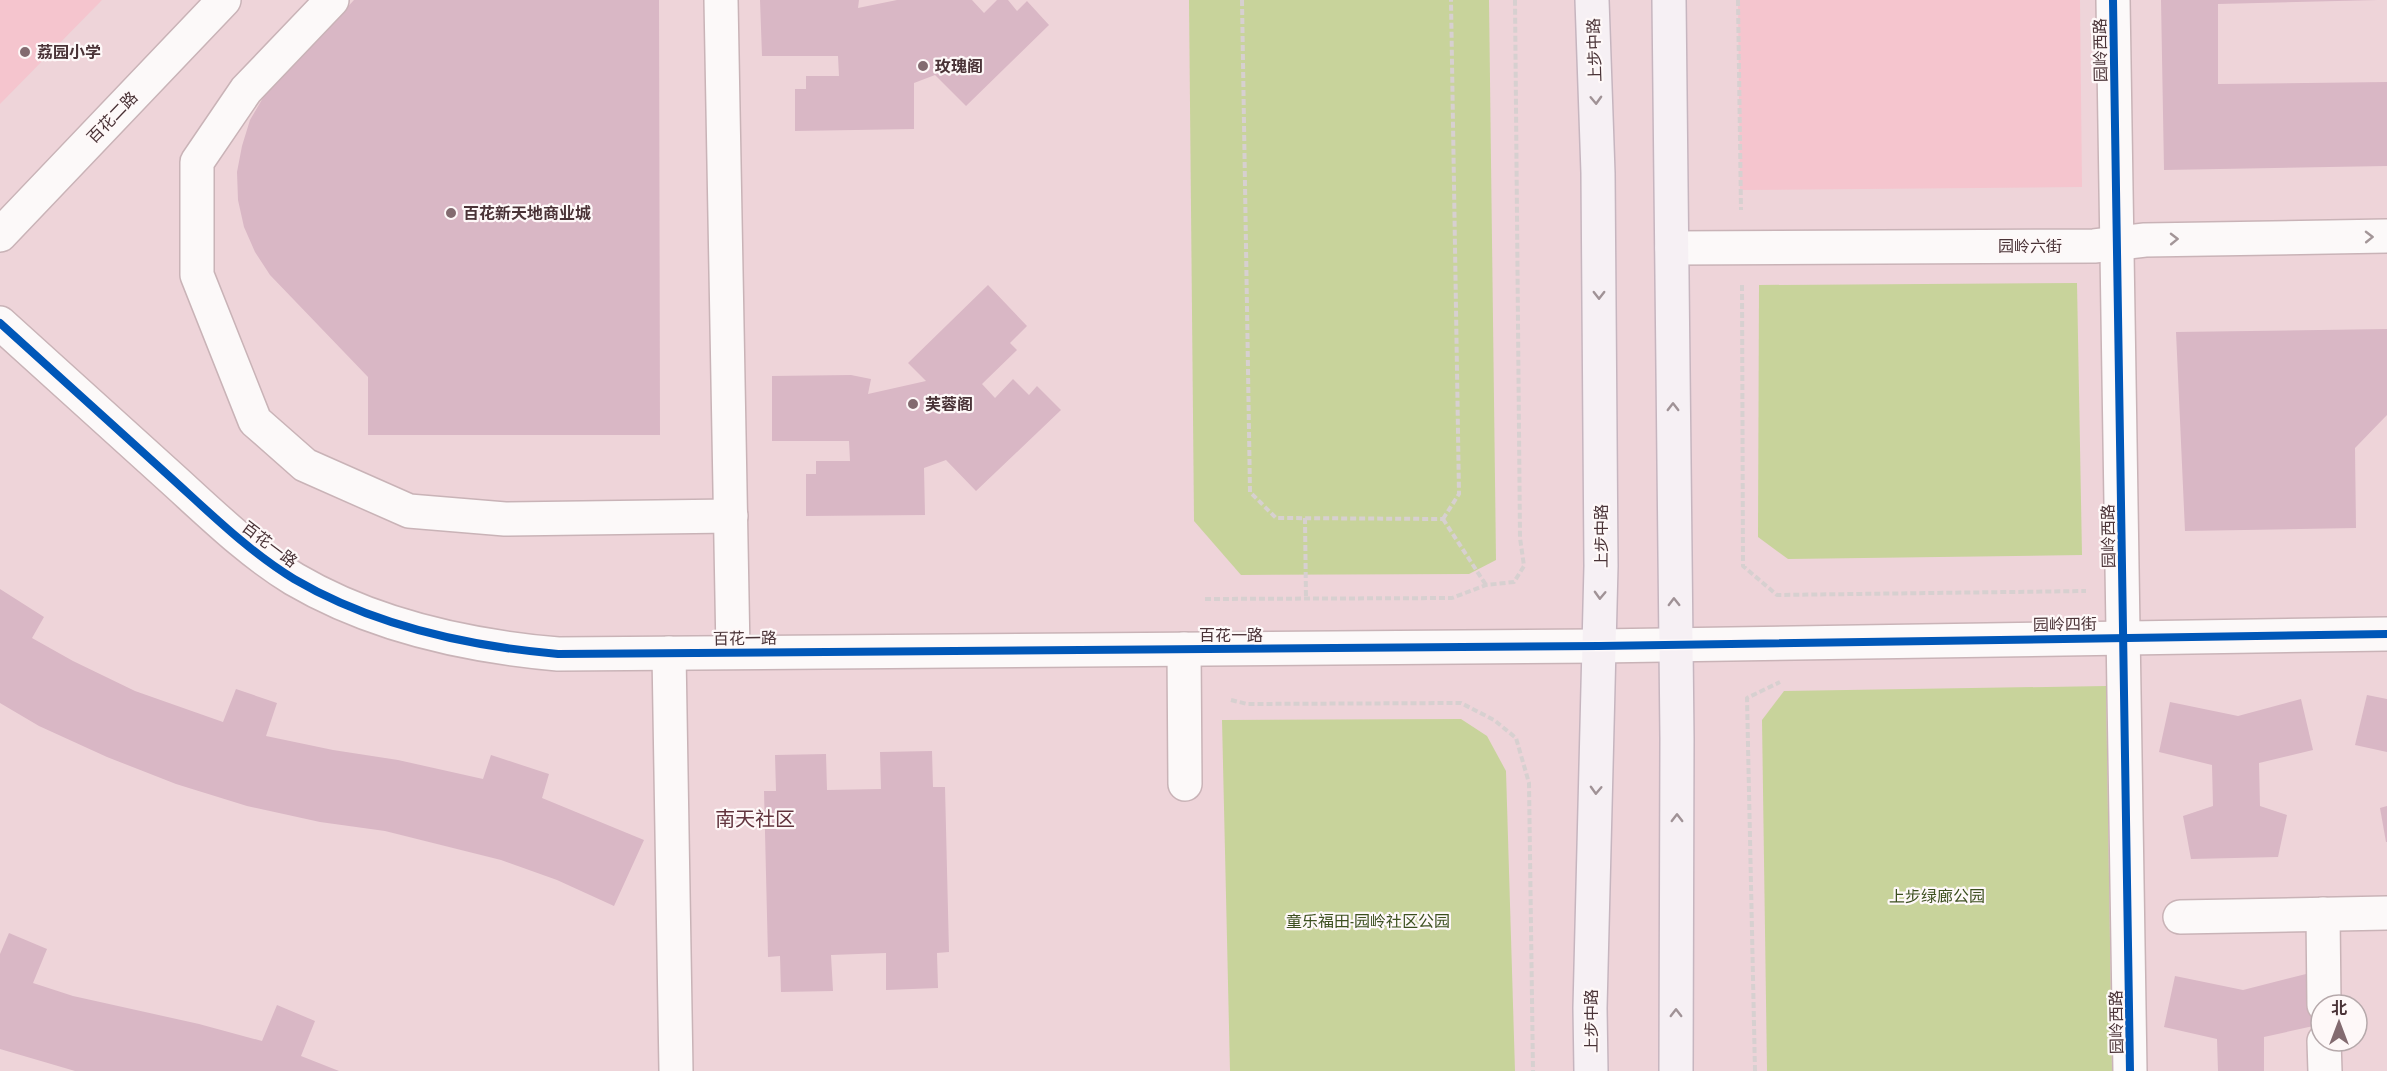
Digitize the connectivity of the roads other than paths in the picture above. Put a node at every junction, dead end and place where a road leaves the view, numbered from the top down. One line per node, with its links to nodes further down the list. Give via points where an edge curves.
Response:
1 (224, 0): 7 (street, 百花二路)
2 (332, 0): 12 (street, via 246,90 197,162 197,275 255,421 305,465 410,511 505,519)
3 (721, 0): 12 (street)
4 (1592, 0): 16 (main road, 上步中路, one-way to 16, via 1598,185)
5 (1669, 0): 10 (main road)
6 (2113, 0): 9 (street, 园岭西路)
7 (0, 235)
8 (2387, 236): 9 (street, 园岭六街, one-way to 8)
9 (2116, 243): 10 (street, 园岭六街); 14 (street, 园岭西路)
10 (1672, 248): 15 (main road, one-way to 10)
11 (0, 323): 19 (street, 百花一路, via 233,534 293,578 359,611 431,634 504,649 558,654)
12 (731, 516): 18 (street)
13 (2387, 634): 14 (street, 园岭四街)
14 (2124, 636): 15 (street, 园岭四街); 29 (street, 园岭西路)
15 (1675, 644): 16 (street, 百花一路); 28 (main road, one-way to 15)
16 (1599, 646): 17 (street, 百花一路); 27 (main road, 上步中路, one-way to 27)
17 (1184, 649): 18 (street, 百花一路); 20 (street)
18 (733, 652): 19 (street, 百花一路)
19 (669, 653): 26 (street)
20 (1185, 784)
21 (2323, 914): 22 (street); 23 (street); 24 (street)
22 (2387, 914)
23 (2180, 917)
24 (2324, 993)
25 (2325, 1053): 30 (street)
26 (676, 1071)
27 (1591, 1071)
28 (1676, 1071)
29 (2130, 1071)
30 (2325, 1071)

